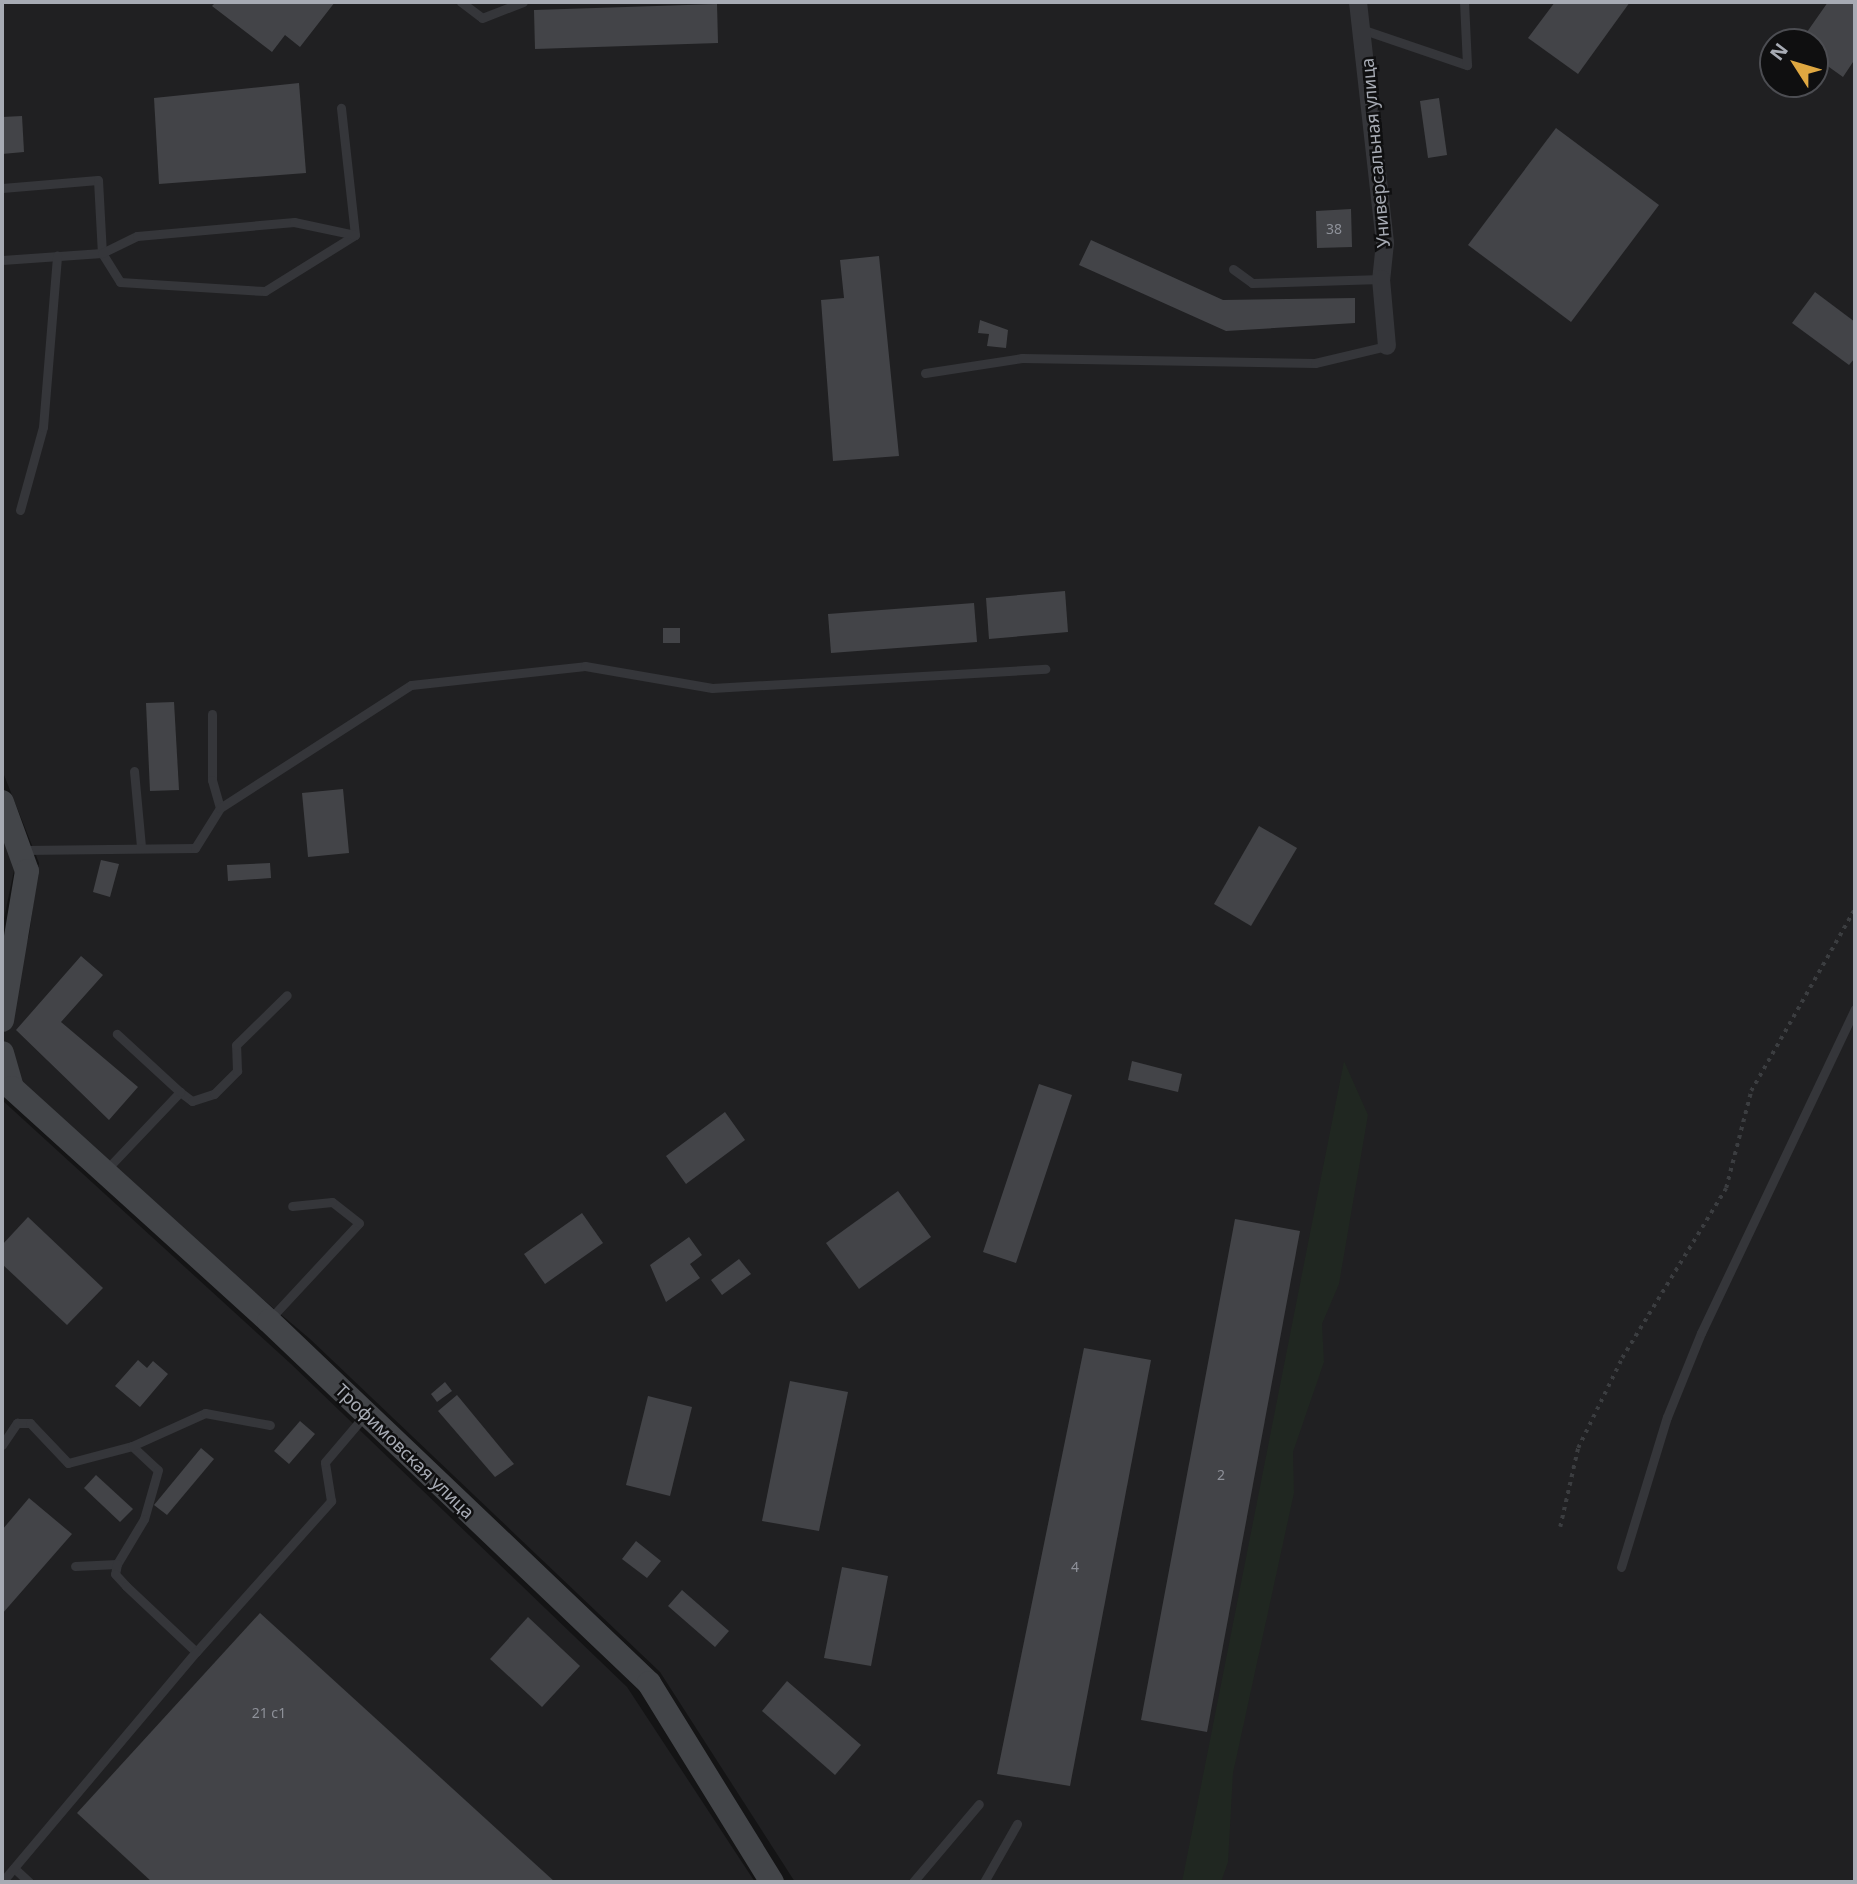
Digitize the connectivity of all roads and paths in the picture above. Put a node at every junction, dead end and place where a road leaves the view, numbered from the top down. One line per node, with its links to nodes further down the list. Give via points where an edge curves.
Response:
1 (461, 2): 2 (lane, via 482,18)
2 (523, 2)
3 (1358, 2): 5 (street, Универсальная улица)
4 (1464, 2): 5 (lane, via 1466,65)
5 (1364, 30): 13 (street, Универсальная улица, via 1385,243)
6 (341, 108): 8 (lane)
7 (2, 188): 9 (lane, via 98,180)
8 (355, 235): 9 (lane, via 294,222 138,236); 9 (lane, via 265,291 120,282)
9 (102, 253): 10 (lane)
10 (57, 257): 11 (lane); 16 (lane, via 43,427)
11 (2, 260)
12 (1233, 269): 13 (lane, via 1252,283)
13 (1381, 279): 14 (street, Универсальная улица)
14 (1387, 346): 15 (lane, via 1315,363 1022,358)
15 (925, 373)
16 (20, 510)
17 (1045, 669): 21 (lane, via 712,688 585,666 411,685)
18 (212, 715): 21 (lane, via 212,780)
19 (134, 771): 22 (lane)
20 (2, 802): 23 (street)
21 (220, 808): 22 (lane, via 195,848)
22 (141, 847): 23 (lane)
23 (24, 850): 27 (street, via 24,901)
24 (1855, 909): 38 (path, via 1751,1091 1726,1188 1622,1358 1578,1448)
25 (287, 995): 30 (lane, via 236,1045 237,1071 214,1094 192,1101)
26 (1855, 1009): 41 (lane, via 1696,1345 1667,1417)
27 (2, 1020)
28 (117, 1034): 30 (lane)
29 (2, 1053): 31 (street, Трофимовская улица, via 12,1088)
30 (180, 1092): 31 (lane)
31 (103, 1173): 33 (street, Трофимовская улица)
32 (292, 1206): 33 (lane, via 332,1202 359,1223)
33 (268, 1321): 34 (street, Трофимовская улица)
34 (366, 1414): 42 (lane, via 325,1462 331,1502); 48 (street, Трофимовская улица, via 649,1682)
35 (270, 1425): 37 (lane, via 205,1413)
36 (2, 1445): 37 (lane, via 17,1423 30,1423 68,1463)
37 (132, 1446): 39 (lane, via 158,1470 144,1520)
38 (1560, 1527)
39 (117, 1564): 40 (lane); 42 (lane, via 115,1574)
40 (75, 1566)
41 (1621, 1567)
42 (196, 1651): 45 (lane)
43 (979, 1804): 49 (lane)
44 (1017, 1824): 50 (lane)
45 (14, 1868): 46 (lane); 47 (lane)
46 (2, 1882)
47 (29, 1882)
48 (772, 1882)
49 (913, 1882)
50 (984, 1882)

